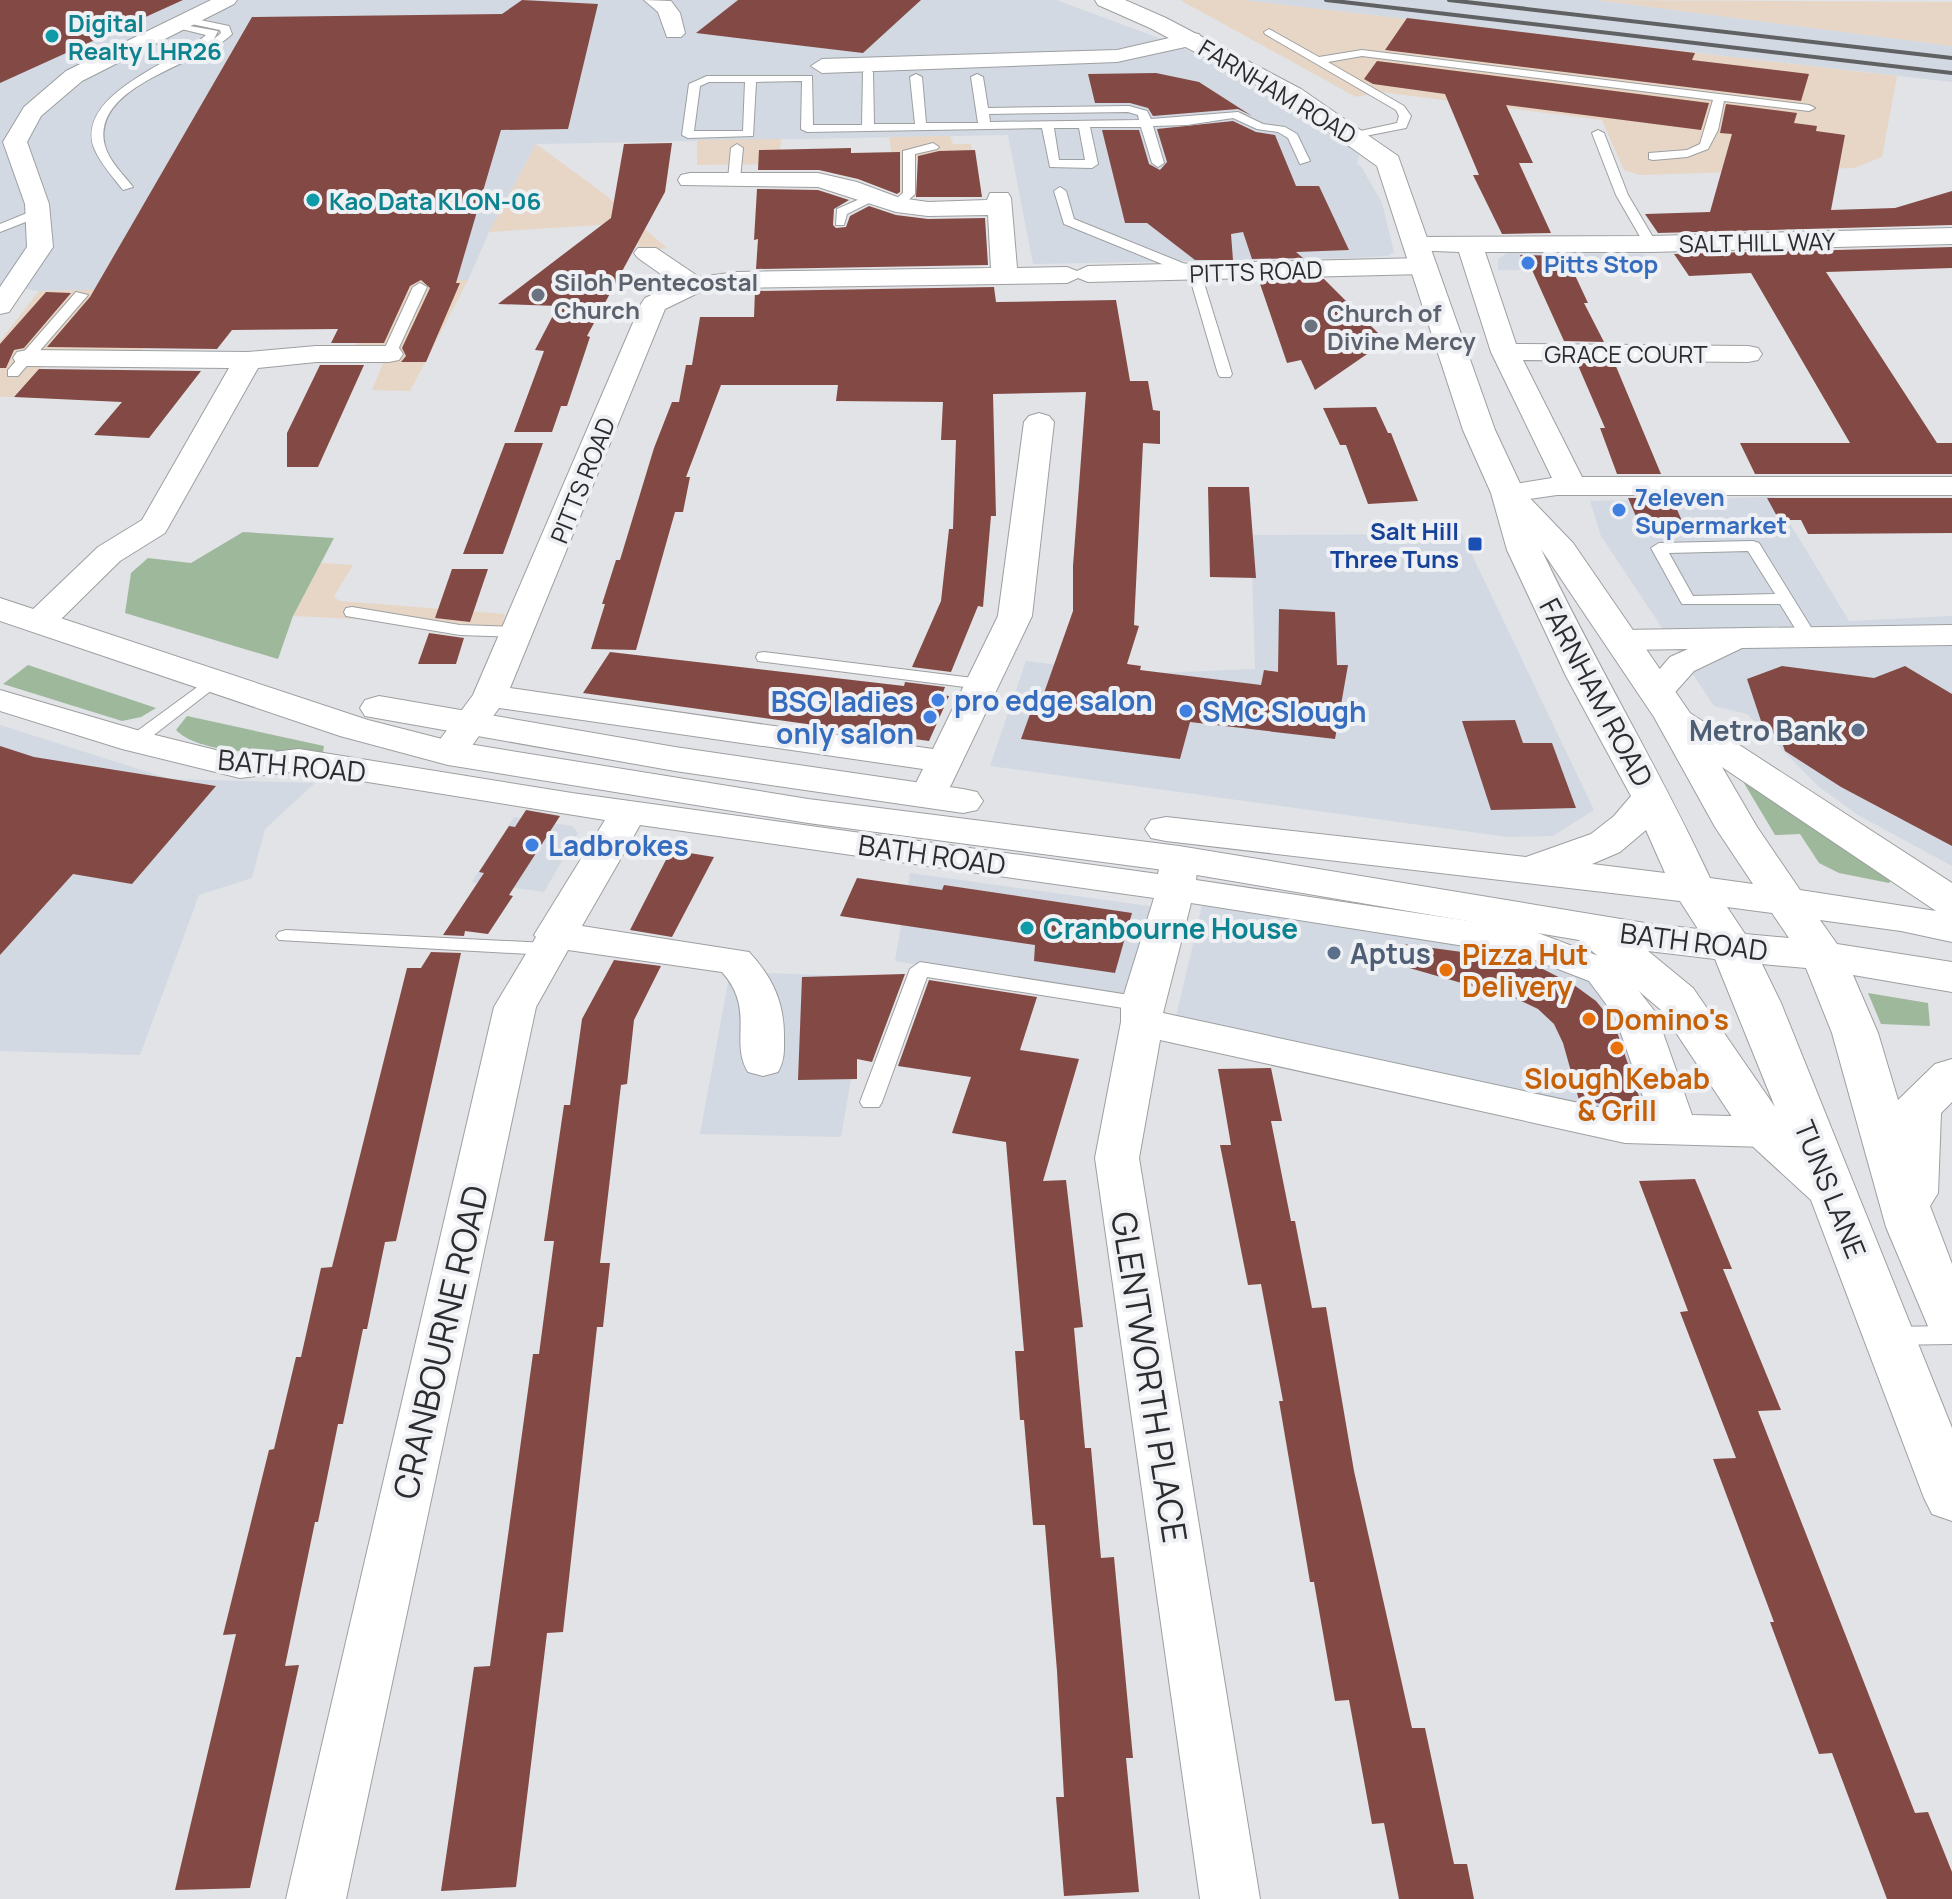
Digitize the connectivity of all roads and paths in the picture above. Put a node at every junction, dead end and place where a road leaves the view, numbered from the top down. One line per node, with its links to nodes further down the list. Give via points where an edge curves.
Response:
1 (227, 0): 4 (street)
2 (1106, 0): 7 (main road, FARNHAM ROAD)
3 (659, 1): 6 (street, via 672,16)
4 (182, 22): 25 (street, via 74,76 32,112); 33 (lane, via 214,33 196,50 126,89 100,122 100,148)
5 (1269, 32): 8 (lane)
6 (674, 33)
7 (1191, 39): 10 (street, via 1117,56); 24 (main road, FARNHAM ROAD)
8 (1319, 60): 14 (lane, via 1362,53); 24 (lane, via 1405,116 1402,126)
9 (822, 66): 10 (street)
10 (868, 69): 22 (lane)
11 (916, 77): 21 (lane)
12 (977, 77): 16 (lane)
13 (751, 78): 13 (lane, via 749,134 688,135 695,84); 22 (lane, via 808,78 807,129)
14 (1719, 97): 15 (lane); 28 (lane, via 1706,147 1694,155)
15 (1809, 108)
16 (983, 111): 17 (lane, via 1129,109 1143,113); 20 (lane)
17 (1146, 123): 19 (lane); 29 (lane, via 1234,114 1293,136); 30 (lane)
18 (1047, 124): 19 (lane); 19 (lane, via 1054,164 1092,164); 20 (lane)
19 (1084, 124)
20 (984, 126): 21 (lane)
21 (921, 127): 22 (lane)
22 (868, 128)
23 (1598, 133): 41 (lane, via 1622,195)
24 (1355, 135): 43 (main road, FARNHAM ROAD, via 1389,162)
25 (8, 142): 36 (street)
26 (933, 147): 35 (lane, via 909,151 909,194)
27 (737, 148): 31 (lane)
28 (1653, 156)
29 (1304, 161)
30 (1158, 163)
31 (734, 179): 32 (street); 35 (street, via 818,180)
32 (690, 180)
33 (127, 187)
34 (1060, 191): 44 (lane, via 1068,221)
35 (886, 201): 37 (lane, via 841,212); 45 (street, via 928,209 999,203)
36 (37, 213): 38 (lane); 49 (street, via 40,247)
37 (840, 222)
38 (0, 228)
39 (1952, 236): 41 (street, SALT HILL WAY)
40 (1469, 244): 41 (street, SALT HILL WAY); 43 (street, SALT HILL WAY); 50 (street)
41 (1651, 244)
42 (647, 253): 46 (street)
43 (1421, 255): 44 (street, PITTS ROAD); 59 (main road, FARNHAM ROAD, via 1479,430)
44 (1195, 273): 45 (street, PITTS ROAD); 54 (lane)
45 (1004, 275): 46 (street, PITTS ROAD)
46 (694, 285): 65 (street, PITTS ROAD, via 654,304)
47 (420, 287): 51 (lane)
48 (81, 295): 53 (lane)
49 (0, 306)
50 (1505, 352): 55 (street, GRACE COURT, via 1744,346); 57 (street)
51 (389, 354): 52 (street)
52 (248, 360): 53 (street); 64 (street, via 154,526 109,554)
53 (20, 366)
54 (1225, 374)
55 (1764, 381)
56 (1039, 422): 72 (street, via 1015,616)
57 (1571, 486): 58 (street); 59 (street)
58 (1952, 486)
59 (1508, 493): 69 (main road, FARNHAM ROAD, via 1561,550); 78 (main road, FARNHAM ROAD, via 1524,550)
60 (1786, 599): 60 (lane, via 1753,546 1659,548 1688,601); 68 (lane)
61 (0, 601): 64 (lane)
62 (0, 609): 64 (main road, BATH ROAD)
63 (352, 612): 65 (lane, via 460,630)
64 (40, 621): 71 (main road, BATH ROAD)
65 (519, 632): 75 (street, PITTS ROAD)
66 (1952, 635): 68 (street)
67 (1746, 637): 68 (street); 69 (street); 74 (street, via 1682,664)
68 (1809, 637)
69 (1623, 640): 74 (main road, FARNHAM ROAD)
70 (764, 657): 72 (lane)
71 (211, 682): 75 (main road, BATH ROAD, via 354,728); 76 (lane)
72 (981, 684): 77 (street)
73 (0, 700): 76 (street, BATH ROAD)
74 (1665, 704): 83 (main road, FARNHAM ROAD); 84 (main road)
75 (470, 725): 77 (main road, BATH ROAD); 81 (main road, BATH ROAD, via 808,811)
76 (135, 741): 79 (street, BATH ROAD, via 240,767 299,760)
77 (936, 779): 80 (main road, BATH ROAD, via 1192,832)
78 (1652, 797): 80 (main road, via 1628,829 1577,857 1510,866); 82 (main road, FARNHAM ROAD)
79 (629, 811): 81 (street, BATH ROAD); 88 (street, CRANBOURNE ROAD)
80 (1453, 862): 82 (main road, BATH ROAD)
81 (1178, 874): 86 (main road, BATH ROAD); 92 (street, GLENTWORTH PLACE); 96 (street, BATH ROAD, via 1530,943 1603,972 1635,1013)
82 (1694, 889): 83 (main road, BATH ROAD); 89 (main road, TUNS LANE)
83 (1785, 901): 85 (main road, BATH ROAD); 90 (main road)
84 (1952, 902)
85 (1952, 928)
86 (1593, 929): 89 (main road, BATH ROAD); 97 (main road, via 1677,999)
87 (286, 936): 88 (lane)
88 (550, 942): 93 (street, via 735,961 755,981 763,1009); 104 (street, CRANBOURNE ROAD, via 515,1007)
89 (1732, 947): 90 (main road, BATH ROAD); 98 (main road, TUNS LANE)
90 (1823, 956): 91 (main road, BATH ROAD); 99 (main road, via 1855,1033)
91 (1952, 977)
92 (1142, 1013): 95 (lane, via 920,969); 96 (street, via 1625,1128); 105 (street, GLENTWORTH PLACE, via 1117,1158)
93 (763, 1062)
94 (1952, 1075): 99 (main road, via 1917,1108)
95 (871, 1102)
96 (1676, 1130): 97 (street)
97 (1767, 1132): 98 (main road)
98 (1835, 1197): 102 (main road, TUNS LANE)
99 (1911, 1227): 100 (main road)
100 (1952, 1324)
101 (1952, 1335): 102 (lane)
102 (1889, 1336): 103 (main road, TUNS LANE)
103 (1945, 1468)
104 (316, 1899)
105 (1230, 1899)

